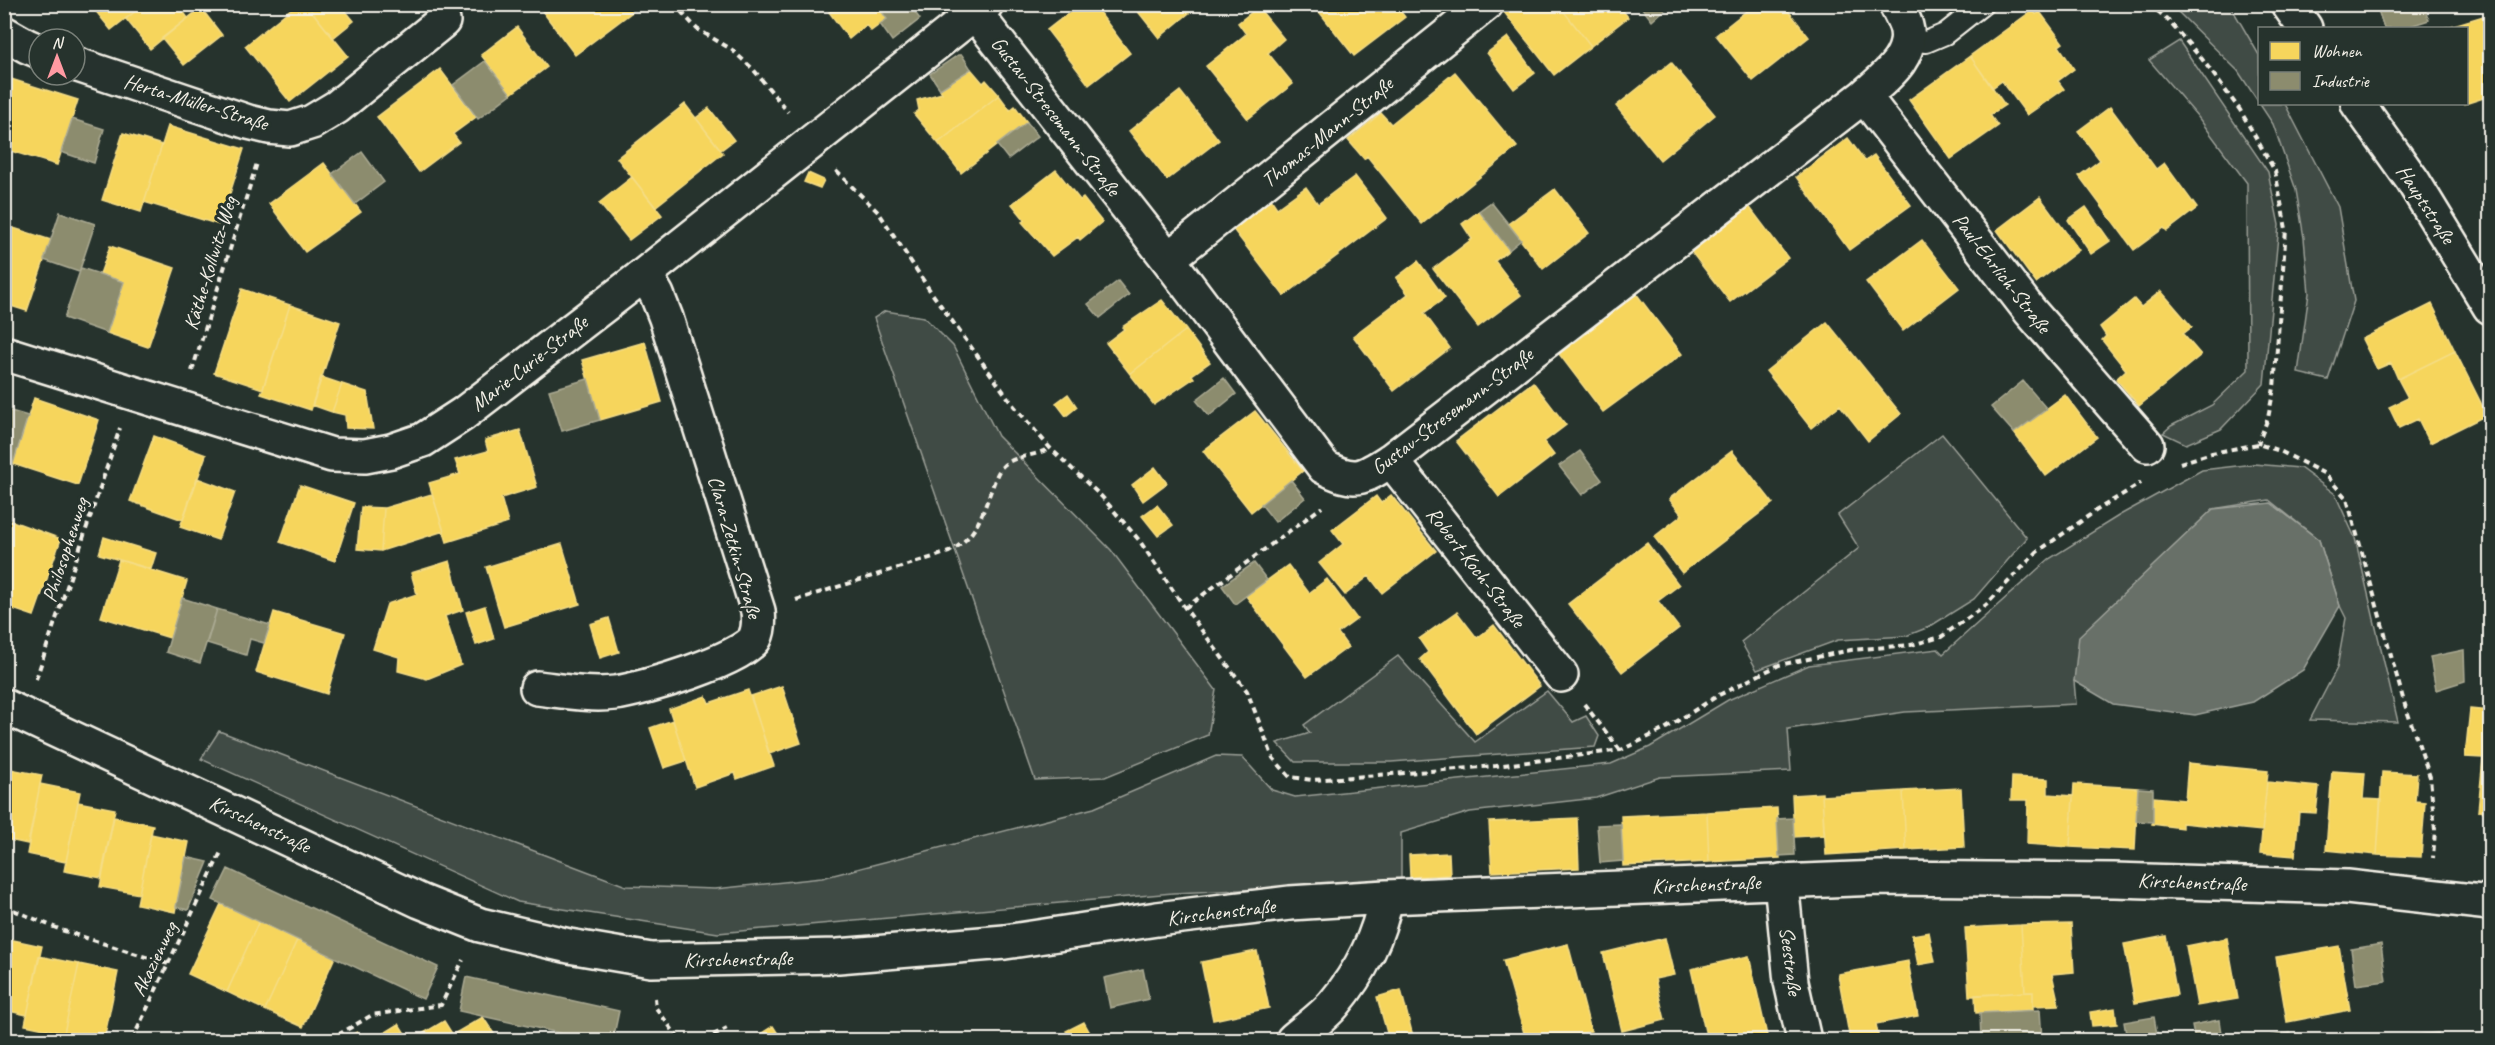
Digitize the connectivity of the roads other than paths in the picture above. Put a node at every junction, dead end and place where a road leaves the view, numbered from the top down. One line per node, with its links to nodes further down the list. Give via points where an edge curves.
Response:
1 (1486, 4): 14 (street, Thomas-Mann-Straße)
2 (1896, 4): 9 (street)
3 (1983, 4): 9 (lane, via 1945,34 1926,42)
4 (2288, 4): 7 (street)
5 (976, 7): 14 (street, Gustav-Stresemann-Straße); 15 (street, Marie-Curie-Straße)
6 (437, 13): 11 (street, Herta-Müller-Straße, via 337,107 290,129 248,122)
7 (2304, 27)
8 (4, 33): 10 (street)
9 (1908, 40): 12 (street, Gustav-Stresemann-Straße, via 1899,64)
10 (27, 46)
11 (87, 68)
12 (1864, 96): 18 (street, Paul-Ehrlich-Straße, via 2030,311); 19 (street, Gustav-Stresemann-Straße)
13 (2359, 105): 16 (street, Hauptstraße, via 2414,181)
14 (1168, 259): 19 (street, Gustav-Stresemann-Straße, via 1324,467 1344,478 1365,476)
15 (645, 274): 17 (street, Marie-Curie-Straße, via 463,414 423,440 365,456 332,455); 21 (street, Clara-Zetkin-Straße, via 666,318 759,623 755,638 746,649 722,661 616,693)
16 (2490, 307)
17 (4, 353)
18 (2147, 445)
19 (1391, 460): 20 (street, Robert-Koch-Straße)
20 (1561, 675)
21 (537, 688)
22 (14, 711): 24 (street, Kirschenstraße, via 420,901 480,925 651,960 838,956 1005,942 1290,903)
23 (1781, 881): 24 (street, Kirschenstraße); 25 (street, Kirschenstraße, via 2114,880 2346,887); 27 (street, Seestraße, via 1791,982)
24 (1386, 897): 26 (street, via 1381,923 1361,966 1334,1005)
25 (2490, 903)
26 (1293, 1041)
27 (1804, 1041)

